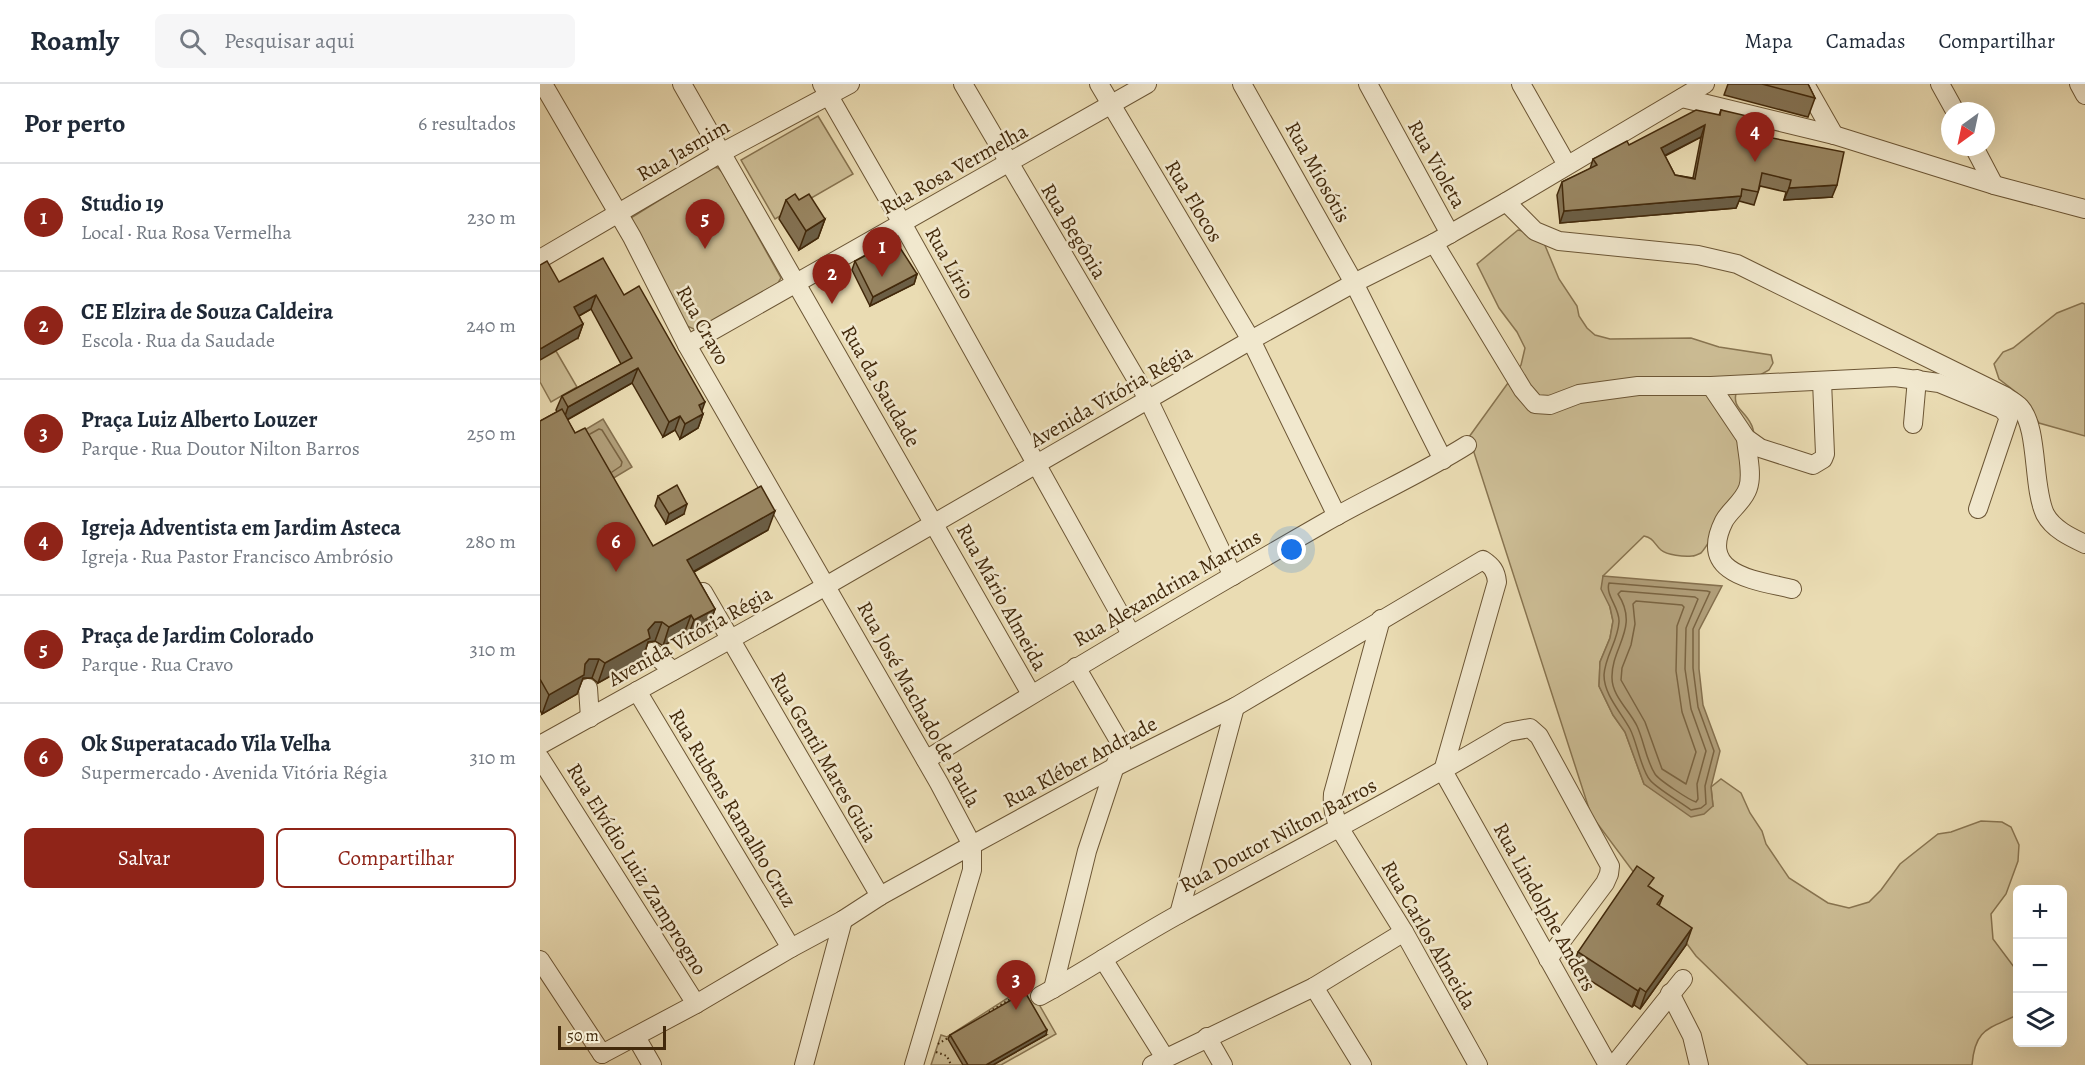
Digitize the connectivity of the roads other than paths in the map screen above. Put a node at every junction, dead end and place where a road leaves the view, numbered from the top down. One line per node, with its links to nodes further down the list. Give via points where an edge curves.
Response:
1 (543, 84): 27 (street, Rua Cravo)
2 (682, 84): 20 (street, Rua da Saudade)
3 (850, 84): 14 (street, Rua Jasmim)
4 (963, 84): 22 (street, Rua Begônia)
5 (1099, 84): 18 (street, Rua Flocos)
6 (1147, 84): 18 (street, Rua Rosa Vermelha)
7 (1242, 84): 32 (street, Rua Miosótis)
8 (1368, 84): 29 (street, Rua Violeta)
9 (1521, 84): 23 (street)
10 (1705, 84): 15 (street, Avenida Vitória Régia)
11 (1805, 84): 19 (street)
12 (1940, 84): 17 (street)
13 (2079, 84): 16 (street)
14 (826, 90): 20 (street, Rua Jasmim); 28 (street, Rua Lírio)
15 (1678, 91): 19 (street); 23 (street, Avenida Vitória Régia)
16 (2085, 95)
17 (1950, 102)
18 (1111, 105): 22 (street, Rua Rosa Vermelha); 33 (street, Rua Flocos)
19 (1834, 135): 24 (street)
20 (721, 153): 27 (street, Rua Jasmim); 31 (street, Rua da Saudade)
21 (1979, 156): 24 (street)
22 (1009, 164): 28 (street, Rua Rosa Vermelha); 38 (street, Rua Begônia)
23 (1567, 165): 25 (street, Avenida Vitória Régia)
24 (1994, 185): 26 (street)
25 (1506, 202): 29 (street, Avenida Vitória Régia); 47 (street, via 1535,231 1559,241 1698,255 1737,264 2005,396 2025,415 2046,515 2062,532)
26 (2085, 209)
27 (618, 214): 30 (street, Rua Jasmim); 34 (street, Rua Cravo)
28 (902, 223): 31 (street, Rua Rosa Vermelha); 43 (street, Rua Lírio)
29 (1442, 238): 32 (street, Avenida Vitória Régia); 37 (street, Rua Violeta, via 1522,390 1535,404 1550,405 1579,394 1638,386)
30 (540, 259)
31 (796, 283): 34 (street, Rua Rosa Vermelha); 46 (street, Rua da Saudade)
32 (1354, 283): 33 (street, Avenida Vitória Régia); 42 (street, Rua Miosótis)
33 (1251, 340): 38 (street, Avenida Vitória Régia); 45 (street, Rua Flocos)
34 (687, 345): 49 (street, Rua Cravo)
35 (1917, 379): 36 (street); 39 (street); 44 (street, via 1970,395 2002,409 2009,417)
36 (1822, 381): 37 (street); 40 (street, via 1826,448 1823,459 1813,465 1760,448)
37 (1711, 386): 40 (street)
38 (1148, 399): 43 (street, Avenida Vitória Régia); 48 (street, Rua Begônia)
39 (1913, 424)
40 (1746, 438): 51 (street, via 1748,491 1724,520 1718,556 1730,571)
41 (1467, 445): 42 (street, Rua Alexandrina Martins)
42 (1443, 460): 45 (street, Rua Alexandrina Martins)
43 (1037, 465): 46 (street, Avenida Vitória Régia); 53 (street, Rua Lírio)
44 (1978, 509)
45 (1337, 516): 48 (street, Rua Alexandrina Martins)
46 (934, 523): 49 (street, Avenida Vitória Régia); 60 (street, Rua Mário Almeida)
47 (2085, 544)
48 (1233, 576): 53 (street, Rua Alexandrina Martins)
49 (827, 585): 54 (street, Avenida Vitória Régia); 65 (street, Rua José Machado de Paula)
50 (702, 590): 54 (street, Rua Gentil Mares Guia)
51 (1792, 590)
52 (1381, 620): 61 (street, Rua Kléber Andrade); 67 (street, Rua Kléber Andrade, via 1483,560 1496,573 1497,582); 68 (street, Rua Carlos Almeida, via 1333,794 1332,807)
53 (1131, 634): 56 (street, Rua Alexandrina Martins)
54 (729, 640): 57 (street, Avenida Vitória Régia); 70 (street, Rua Gentil Mares Guia)
55 (652, 652): 57 (street)
56 (1076, 667): 60 (street, Rua Alexandrina Martins); 66 (street, via 1118,739 1121,748)
57 (673, 671): 59 (street, Avenida Vitória Régia)
58 (588, 688): 62 (street)
59 (637, 691): 62 (street, Avenida Vitória Régia); 74 (street, Rua Rubens Ramalho Cruz)
60 (1031, 694): 65 (street, Rua Alexandrina Martins)
61 (1235, 707): 66 (street, Rua Kléber Andrade); 71 (street)
62 (590, 718): 63 (street, Avenida Vitória Régia)
63 (540, 745)
64 (540, 758): 81 (street, Rua Elvídio Luiz Zamprogno)
65 (926, 759): 69 (street, Rua José Machado de Paula)
66 (1115, 767): 69 (street, Rua Kléber Andrade); 75 (street, Rua Doutor Nilton Barros, via 1039,992)
67 (1443, 771): 68 (street, Rua Doutor Nilton Barros); 76 (street, Rua Lindolphe Anders); 76 (street, Rua Doutor Nilton Barros, via 1508,732 1530,728 1539,736 1610,866 1605,883)
68 (1340, 829): 71 (street, Rua Doutor Nilton Barros); 73 (street, Rua Carlos Almeida)
69 (972, 845): 70 (street, Rua Kléber Andrade); 84 (street, via 972,870)
70 (880, 896): 72 (street, Rua Kléber Andrade)
71 (1179, 914): 75 (street, Rua Doutor Nilton Barros)
72 (843, 920): 74 (street, Rua Kléber Andrade); 88 (street)
73 (1404, 932): 79 (street); 91 (street, Rua Carlos Almeida)
74 (791, 948): 81 (street, Rua Kléber Andrade)
75 (1103, 959): 86 (street)
76 (1548, 959): 92 (street, Rua Lindolphe Anders)
77 (540, 960): 85 (street)
78 (1683, 979): 80 (street)
79 (1314, 987): 83 (street); 90 (street)
80 (1670, 993): 93 (street); 94 (street, via 1692,1036)
81 (696, 1004): 82 (street, Rua Kléber Andrade)
82 (636, 1036): 85 (street, Rua Kléber Andrade); 87 (street)
83 (1207, 1037): 86 (street); 89 (street)
84 (921, 1058)
85 (598, 1059)
86 (1158, 1061)
87 (652, 1065)
88 (804, 1065)
89 (1223, 1065)
90 (1362, 1065)
91 (1478, 1065)
92 (1608, 1065)
93 (1614, 1065)
94 (1699, 1065)

